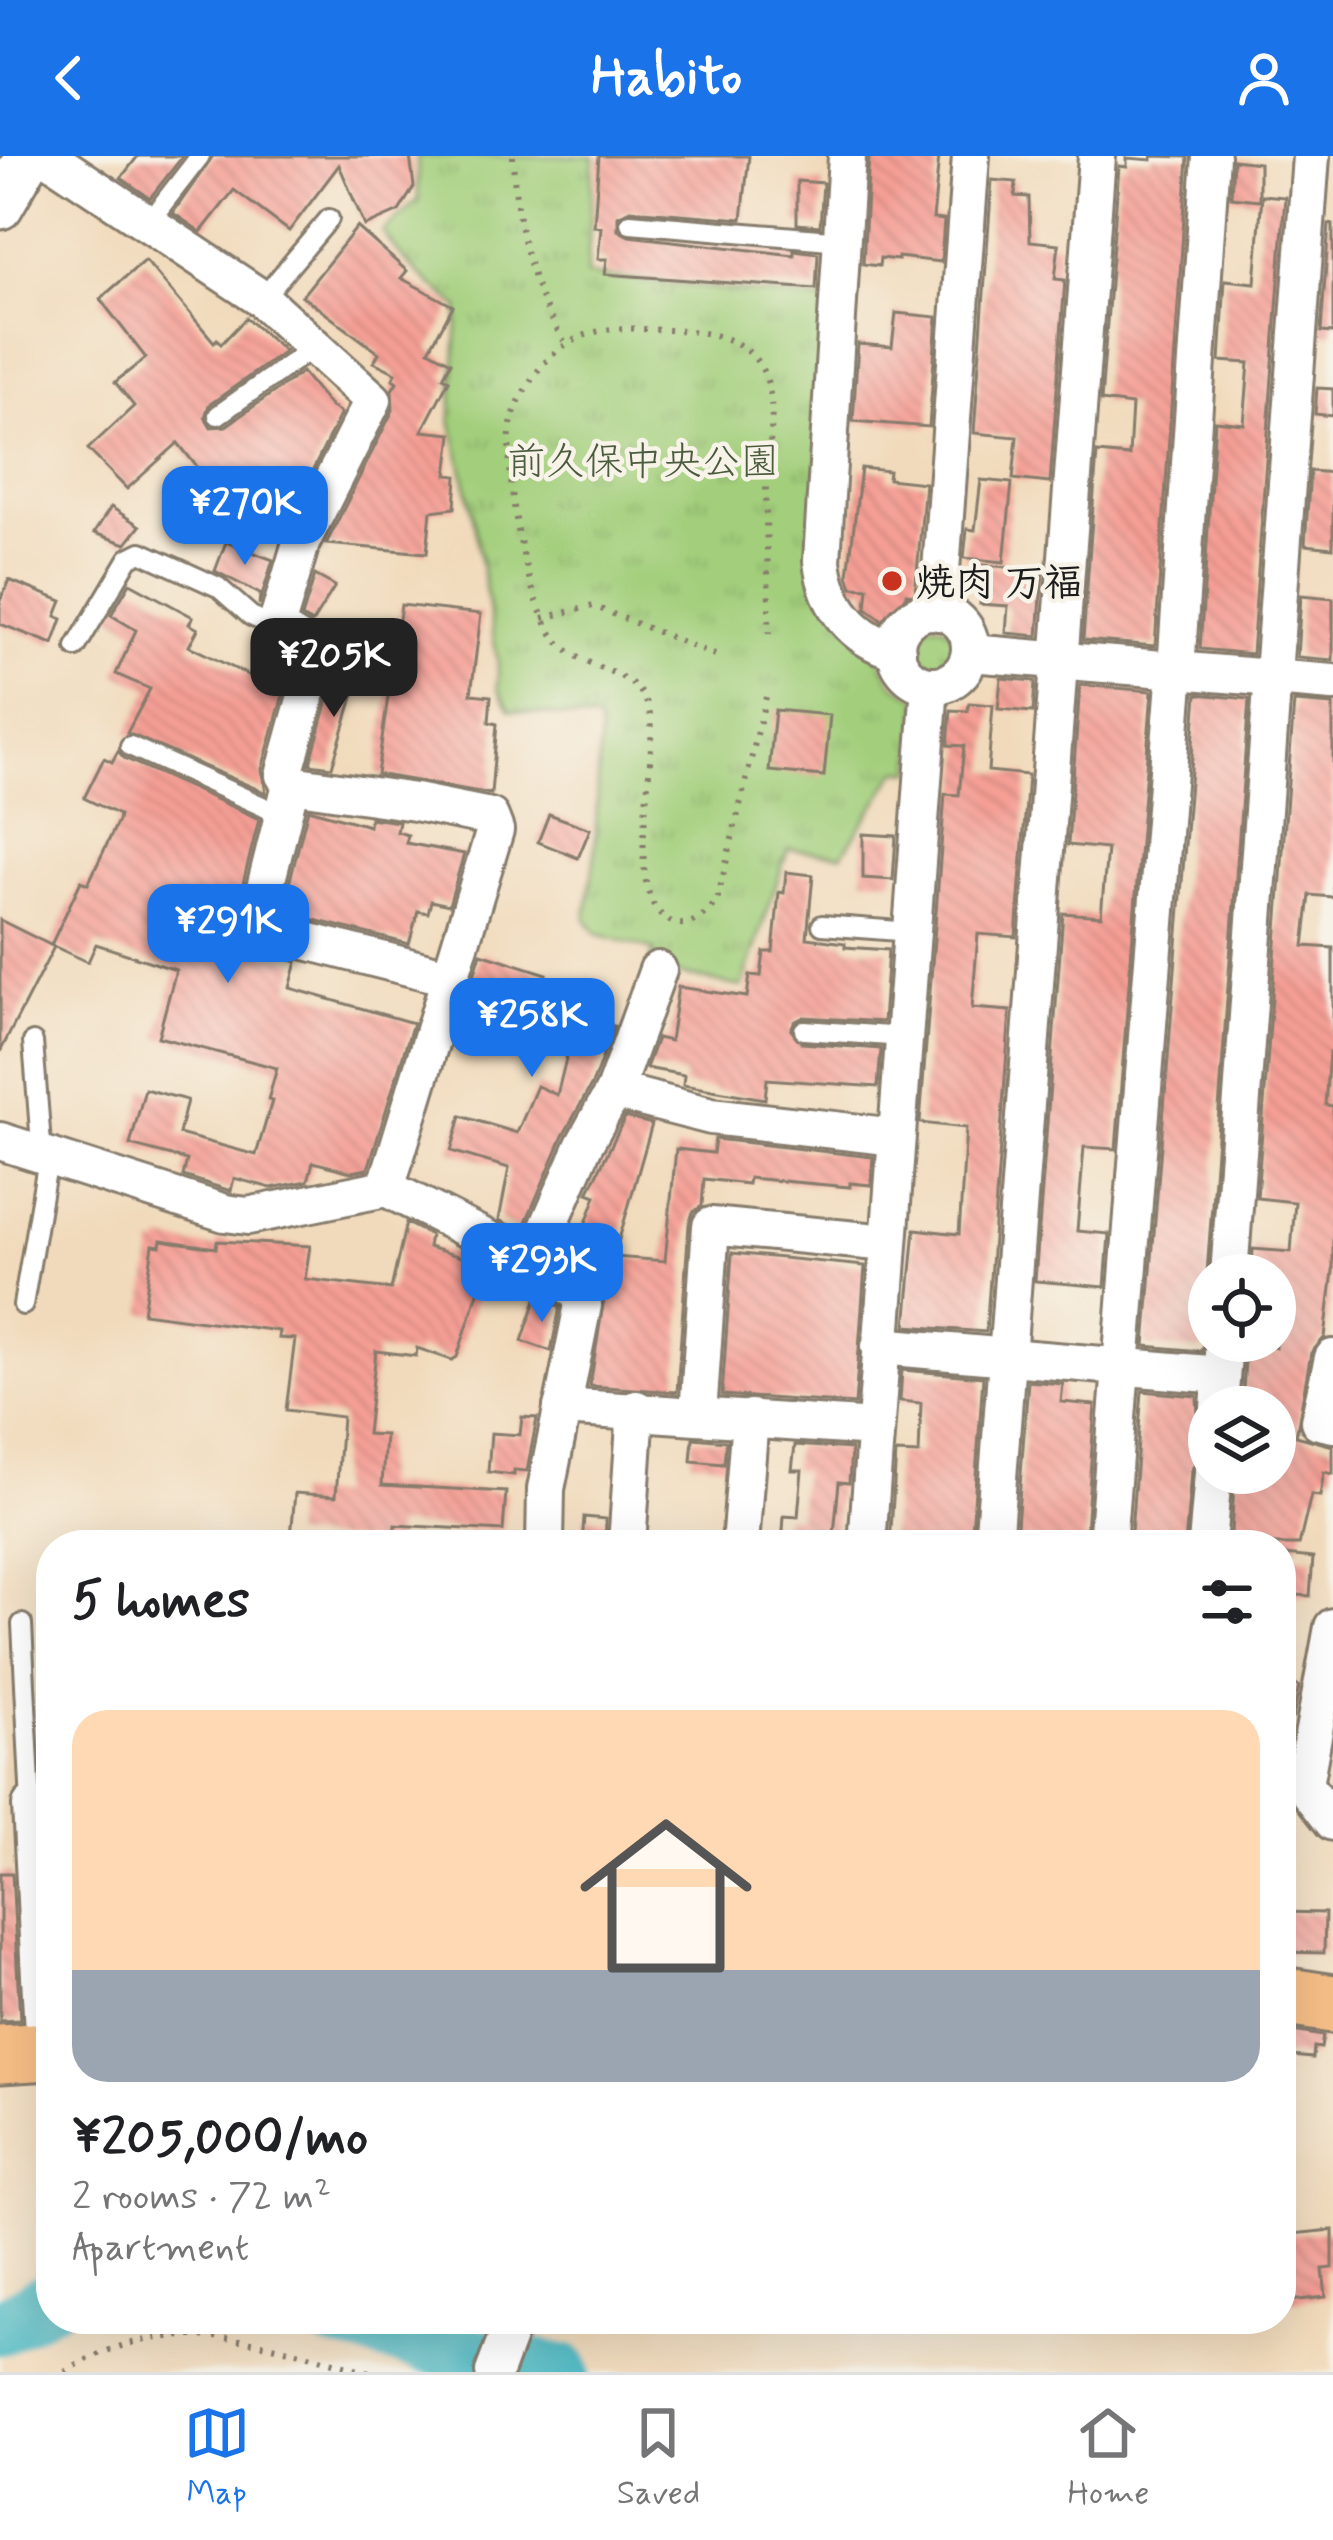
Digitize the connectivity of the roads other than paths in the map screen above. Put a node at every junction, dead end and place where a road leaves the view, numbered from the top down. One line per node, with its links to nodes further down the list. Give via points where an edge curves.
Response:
1 (29, 156): 9 (street)
2 (47, 156): 11 (street)
3 (200, 156): 11 (lane)
4 (847, 156): 13 (street)
5 (971, 156): 17 (street)
6 (1097, 156): 22 (street)
7 (1211, 156): 23 (street)
8 (1311, 156): 24 (street)
9 (0, 206)
10 (329, 219): 14 (lane)
11 (148, 223): 14 (street)
12 (630, 223): 13 (lane)
13 (842, 241): 20 (street, via 824,579 859,635)
14 (262, 299): 15 (street)
15 (315, 346): 16 (lane); 18 (street, via 373,400 301,544)
16 (218, 415)
17 (938, 612): 20 (street, via 906,624); 21 (street, via 960,622)
18 (276, 627): 19 (lane, via 218,587 141,552 129,558); 28 (street, via 318,653 284,775)
19 (76, 647)
20 (897, 651): 26 (street, via 905,673)
21 (970, 653): 22 (street); 26 (street, via 955,678)
22 (1058, 658): 23 (street); 46 (street)
23 (1177, 669): 24 (street); 48 (street)
24 (1273, 677): 25 (street); 42 (street)
25 (1333, 683)
26 (930, 685): 30 (street)
27 (130, 746): 28 (lane)
28 (286, 800): 32 (street, via 255,928); 32 (street, via 415,802 490,817 495,830)
29 (822, 925): 30 (lane)
30 (911, 932): 34 (street)
31 (658, 970): 36 (street)
32 (452, 978): 40 (street)
33 (804, 1030): 34 (lane)
34 (904, 1036): 37 (street)
35 (33, 1042): 39 (lane)
36 (614, 1091): 37 (street, via 711,1116); 43 (street)
37 (896, 1137): 41 (street)
38 (0, 1141): 39 (street)
39 (45, 1158): 40 (street, via 248,1216); 44 (lane)
40 (386, 1188): 43 (street)
41 (888, 1244): 45 (street); 52 (street, via 711,1226)
42 (1231, 1254)
43 (533, 1262): 50 (street, via 578,1292 584,1305)
44 (23, 1306)
45 (880, 1346): 46 (street); 55 (street)
46 (1006, 1356): 48 (street); 61 (street)
47 (1333, 1358): 54 (street, via 1319,1421)
48 (1120, 1364): 49 (street); 62 (street)
49 (1222, 1374)
50 (562, 1407): 51 (street); 57 (street)
51 (636, 1409): 52 (street); 58 (street)
52 (698, 1414): 53 (street)
53 (750, 1418): 55 (street); 59 (street)
54 (1333, 1424)
55 (875, 1428): 60 (street)
56 (1211, 1494): 63 (street)
57 (545, 1530)
58 (628, 1530)
59 (741, 1530)
60 (868, 1530)
61 (994, 1530)
62 (1108, 1530)
63 (1208, 1530)
64 (22, 1624): 68 (lane)
65 (1333, 1628): 66 (street)
66 (1296, 1762)
67 (1296, 1780): 69 (street)
68 (27, 1805): 72 (street)
69 (1333, 1822)
70 (1296, 1998): 71 (main road)
71 (1333, 2004)
72 (32, 2052)
73 (508, 2334): 74 (street)
74 (494, 2372)

